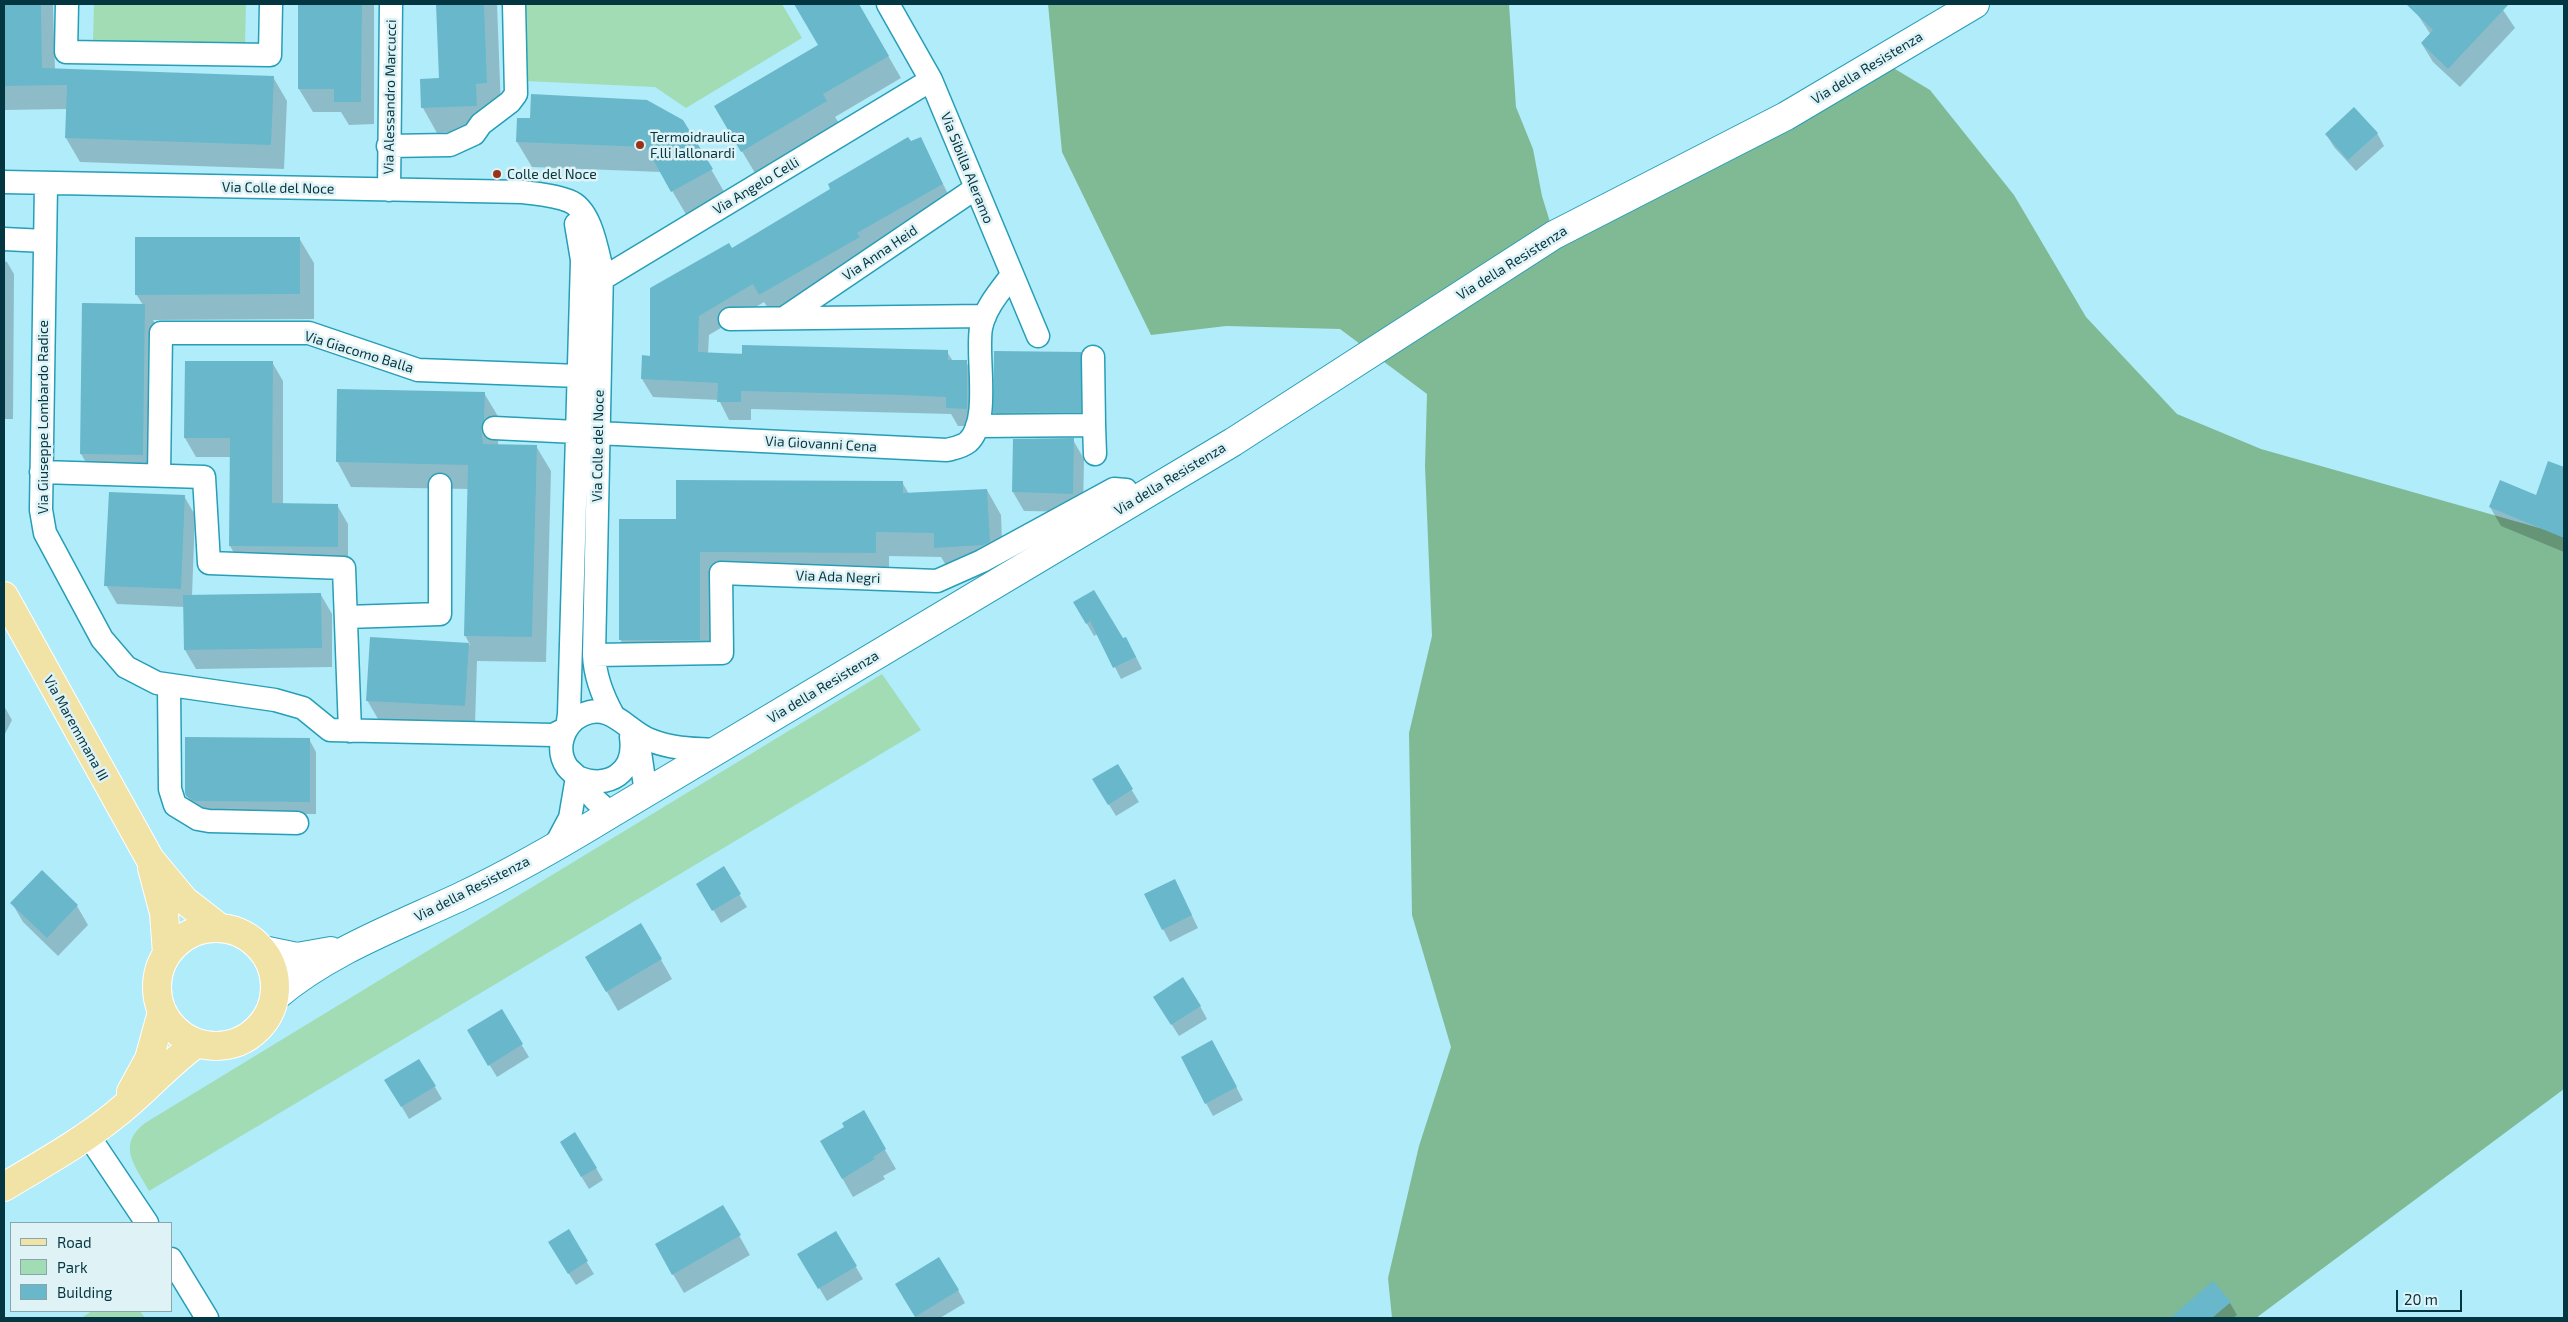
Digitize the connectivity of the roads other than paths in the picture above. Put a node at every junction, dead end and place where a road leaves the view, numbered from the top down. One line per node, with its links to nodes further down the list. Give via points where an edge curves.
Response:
1 (66, 4): 2 (street, via 66,52 270,55)
2 (271, 4)
3 (391, 4): 8 (street, Via Alessandro Marcucci)
4 (514, 4): 8 (street, via 516,94 510,102 481,124 474,134 450,145)
5 (888, 4): 7 (street, Via Sibilla Aleramo)
6 (1975, 4): 33 (street, Via della Resistenza, via 1786,116 1554,235 1233,442)
7 (931, 80): 11 (street, Via Sibilla Aleramo); 17 (street, Via Angelo Celli)
8 (388, 146): 12 (street, Via Alessandro Marcucci)
9 (4, 182): 10 (street, Via Colle del Noce)
10 (46, 184): 12 (street, Via Colle del Noce); 15 (street, Via Giuseppe Lombardo Radice)
11 (976, 188): 16 (street, Via Sibilla Aleramo); 20 (street, Via Anna Heid)
12 (389, 190): 13 (street, Via Colle del Noce, via 523,192)
13 (552, 196): 17 (street, Via Colle del Noce, via 572,201 583,213 594,234); 18 (street, Via Colle del Noce, via 568,209 579,230)
14 (4, 239): 15 (street)
15 (45, 241): 30 (street, Via Giuseppe Lombardo Radice)
16 (1012, 275): 19 (street, Via Giovanni Cena); 22 (street, Via Sibilla Aleramo)
17 (602, 279): 18 (street, Via Angelo Celli); 28 (street, Via Colle del Noce)
18 (581, 292): 24 (street, Via Colle del Noce)
19 (985, 316): 20 (street); 26 (street, Via Giovanni Cena, via 981,328)
20 (784, 318): 21 (street)
21 (730, 319)
22 (1038, 336)
23 (1093, 358): 25 (street)
24 (579, 376): 28 (street, Via Colle del Noce); 31 (street, Via Giacomo Balla, via 418,370 308,333 161,333)
25 (1094, 425): 26 (street); 29 (street)
26 (977, 426): 28 (street, Via Giovanni Cena, via 970,440 947,450)
27 (494, 428): 28 (street, Via Giovanni Cena)
28 (588, 432): 36 (street, Via Colle del Noce); 39 (street, Via Colle del Noce)
29 (1095, 454)
30 (41, 472): 31 (street); 37 (street, Via Giuseppe Lombardo Radice, via 45,533 102,639 126,667 144,678)
31 (159, 475): 35 (street, via 204,477 209,563 344,568)
32 (440, 485): 35 (street, via 440,614)
33 (1133, 502): 36 (street, Via Ada Negri, via 1126,490 1114,489 982,561 937,581 721,573 722,653); 42 (street, Via della Resistenza)
34 (4, 596): 48 (main road, Via Maremmana III)
35 (346, 617): 40 (street)
36 (594, 655): 38 (street, Via Colle del Noce, via 599,686)
37 (169, 685): 40 (street, Via Giuseppe Lombardo Radice, via 275,700 303,708 330,730); 46 (street, via 170,789 175,805 198,819 209,821)
38 (623, 726): 39 (street, via 604,712 590,712 575,719); 42 (street, via 649,740 667,745); 43 (street, via 632,753 616,777 594,782); 44 (street, Via Colle del Noce, via 640,752)
39 (567, 728): 41 (street, Via Giuseppe Lombardo Radice, via 553,735); 43 (street, Via Colle del Noce, via 562,741)
40 (350, 731): 41 (street, Via Giuseppe Lombardo Radice)
41 (522, 735): 43 (street, Via Giuseppe Lombardo Radice, via 548,746)
42 (718, 750): 44 (street, Via della Resistenza)
43 (571, 768): 45 (street, via 596,803); 47 (street, Via Colle del Noce, via 570,818)
44 (646, 793): 45 (street, Via della Resistenza)
45 (612, 813): 47 (street, Via della Resistenza)
46 (297, 823)
47 (554, 848): 50 (street, Via della Resistenza)
48 (150, 860): 49 (main road, Via Maremmana III, via 184,900); 52 (main road, Via Maremmana III, via 164,913)
49 (220, 928): 51 (main road, Via Maremmana III, via 236,931); 52 (main road, Via Maremmana III, via 190,934)
50 (359, 944): 51 (street, Via della Resistenza, via 304,956 284,956); 53 (street, Via della Resistenza, via 310,970)
51 (263, 950): 53 (main road, Via Maremmana III, via 274,972)
52 (168, 954): 54 (main road, Via Maremmana III, via 160,967 157,982)
53 (275, 997): 55 (main road, Via Maremmana III, via 268,1016 255,1032 237,1043 217,1046)
54 (162, 1012): 55 (main road, Via Maremmana III, via 176,1031); 56 (main road, Via Maremmana III, via 149,1059)
55 (196, 1043): 56 (main road, Via Maremmana III)
56 (115, 1115): 57 (main road, Via Maremmana III)
57 (88, 1135): 58 (main road, Via Maremmana III); 59 (street)
58 (4, 1187)
59 (146, 1222)
60 (172, 1261): 61 (street)
61 (207, 1318)

